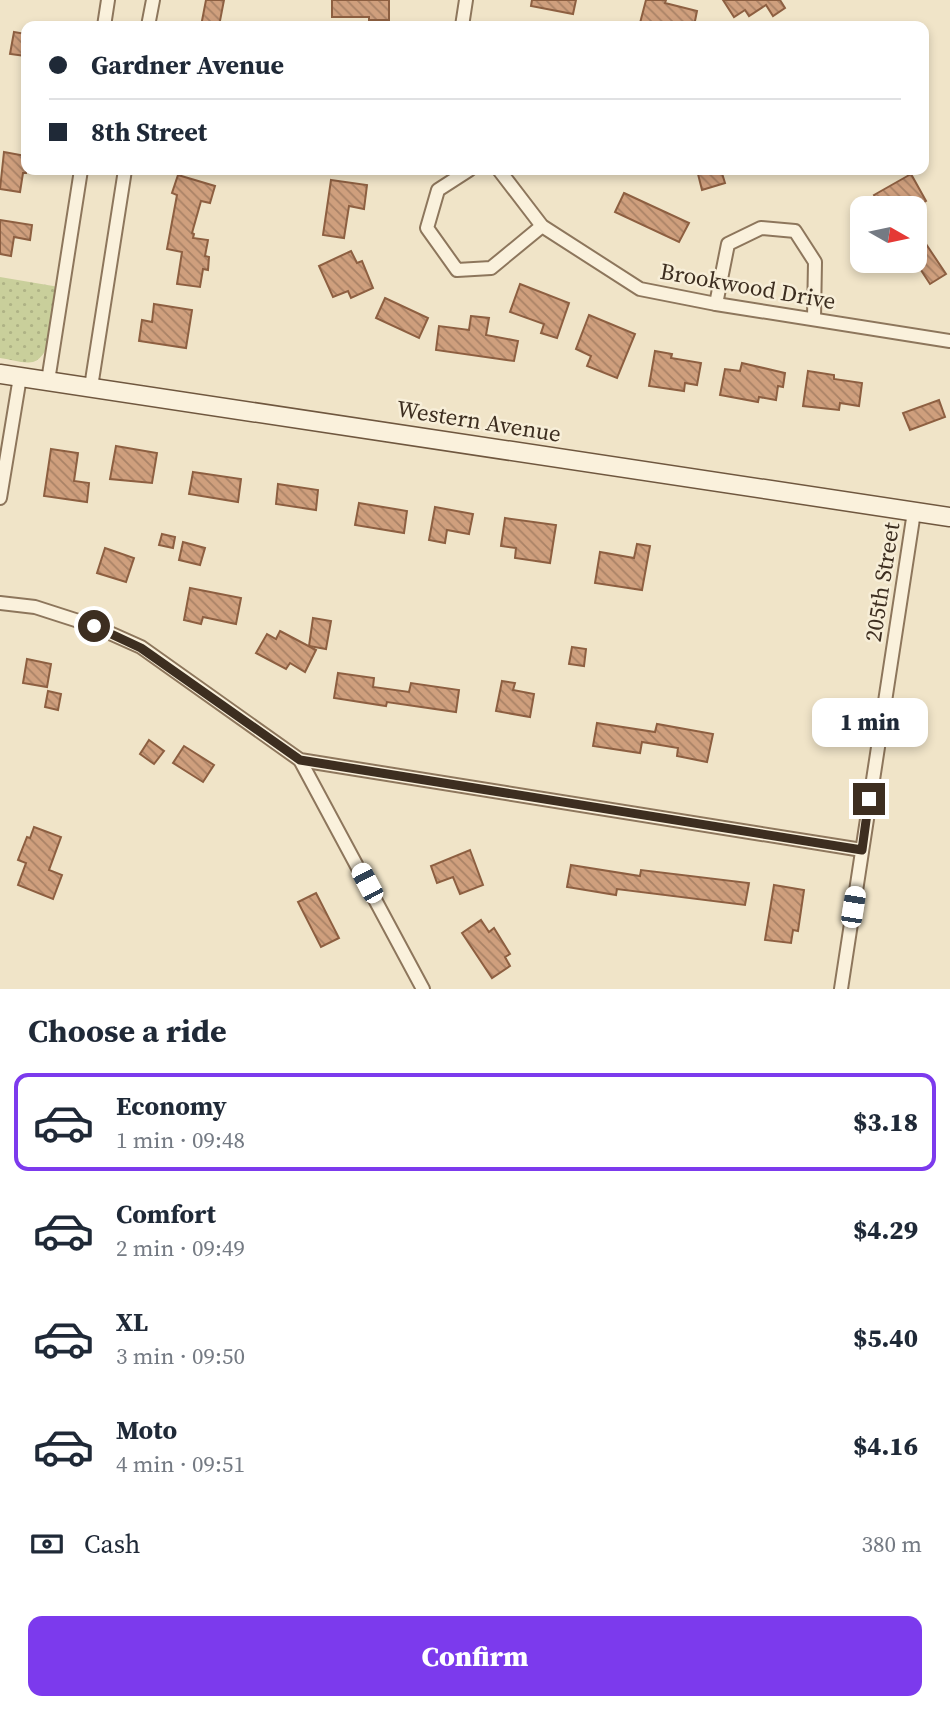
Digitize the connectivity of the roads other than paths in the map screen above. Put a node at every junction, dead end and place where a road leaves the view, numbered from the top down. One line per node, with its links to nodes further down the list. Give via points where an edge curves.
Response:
1 (108, 0): 4 (street)
2 (152, 0): 5 (street)
3 (466, 0): 6 (street)
4 (105, 21)
5 (149, 21)
6 (464, 21)
7 (80, 175): 17 (street)
8 (124, 175): 18 (street)
9 (461, 175): 11 (street, via 438,190 426,228 457,270 491,268)
10 (503, 175): 11 (street, Brookwood Drive)
11 (542, 226): 12 (street, Brookwood Drive, via 640,289)
12 (716, 304): 13 (street, Brookwood Drive); 13 (street, via 728,244 761,228 795,231 815,262)
13 (814, 318): 14 (street, Brookwood Drive)
14 (950, 341)
15 (0, 374): 16 (main road, Western Avenue)
16 (20, 377): 17 (main road, Western Avenue); 19 (street)
17 (48, 381): 18 (main road, Western Avenue)
18 (91, 387): 20 (main road, Western Avenue)
19 (0, 498)
20 (914, 512): 21 (main road, Western Avenue); 24 (street, 205th Street)
21 (950, 517)
22 (0, 603): 23 (street, via 35,607 94,626 141,648)
23 (300, 760): 24 (street); 25 (street)
24 (862, 850): 26 (street, 205th Street)
25 (423, 989)
26 (841, 989)

